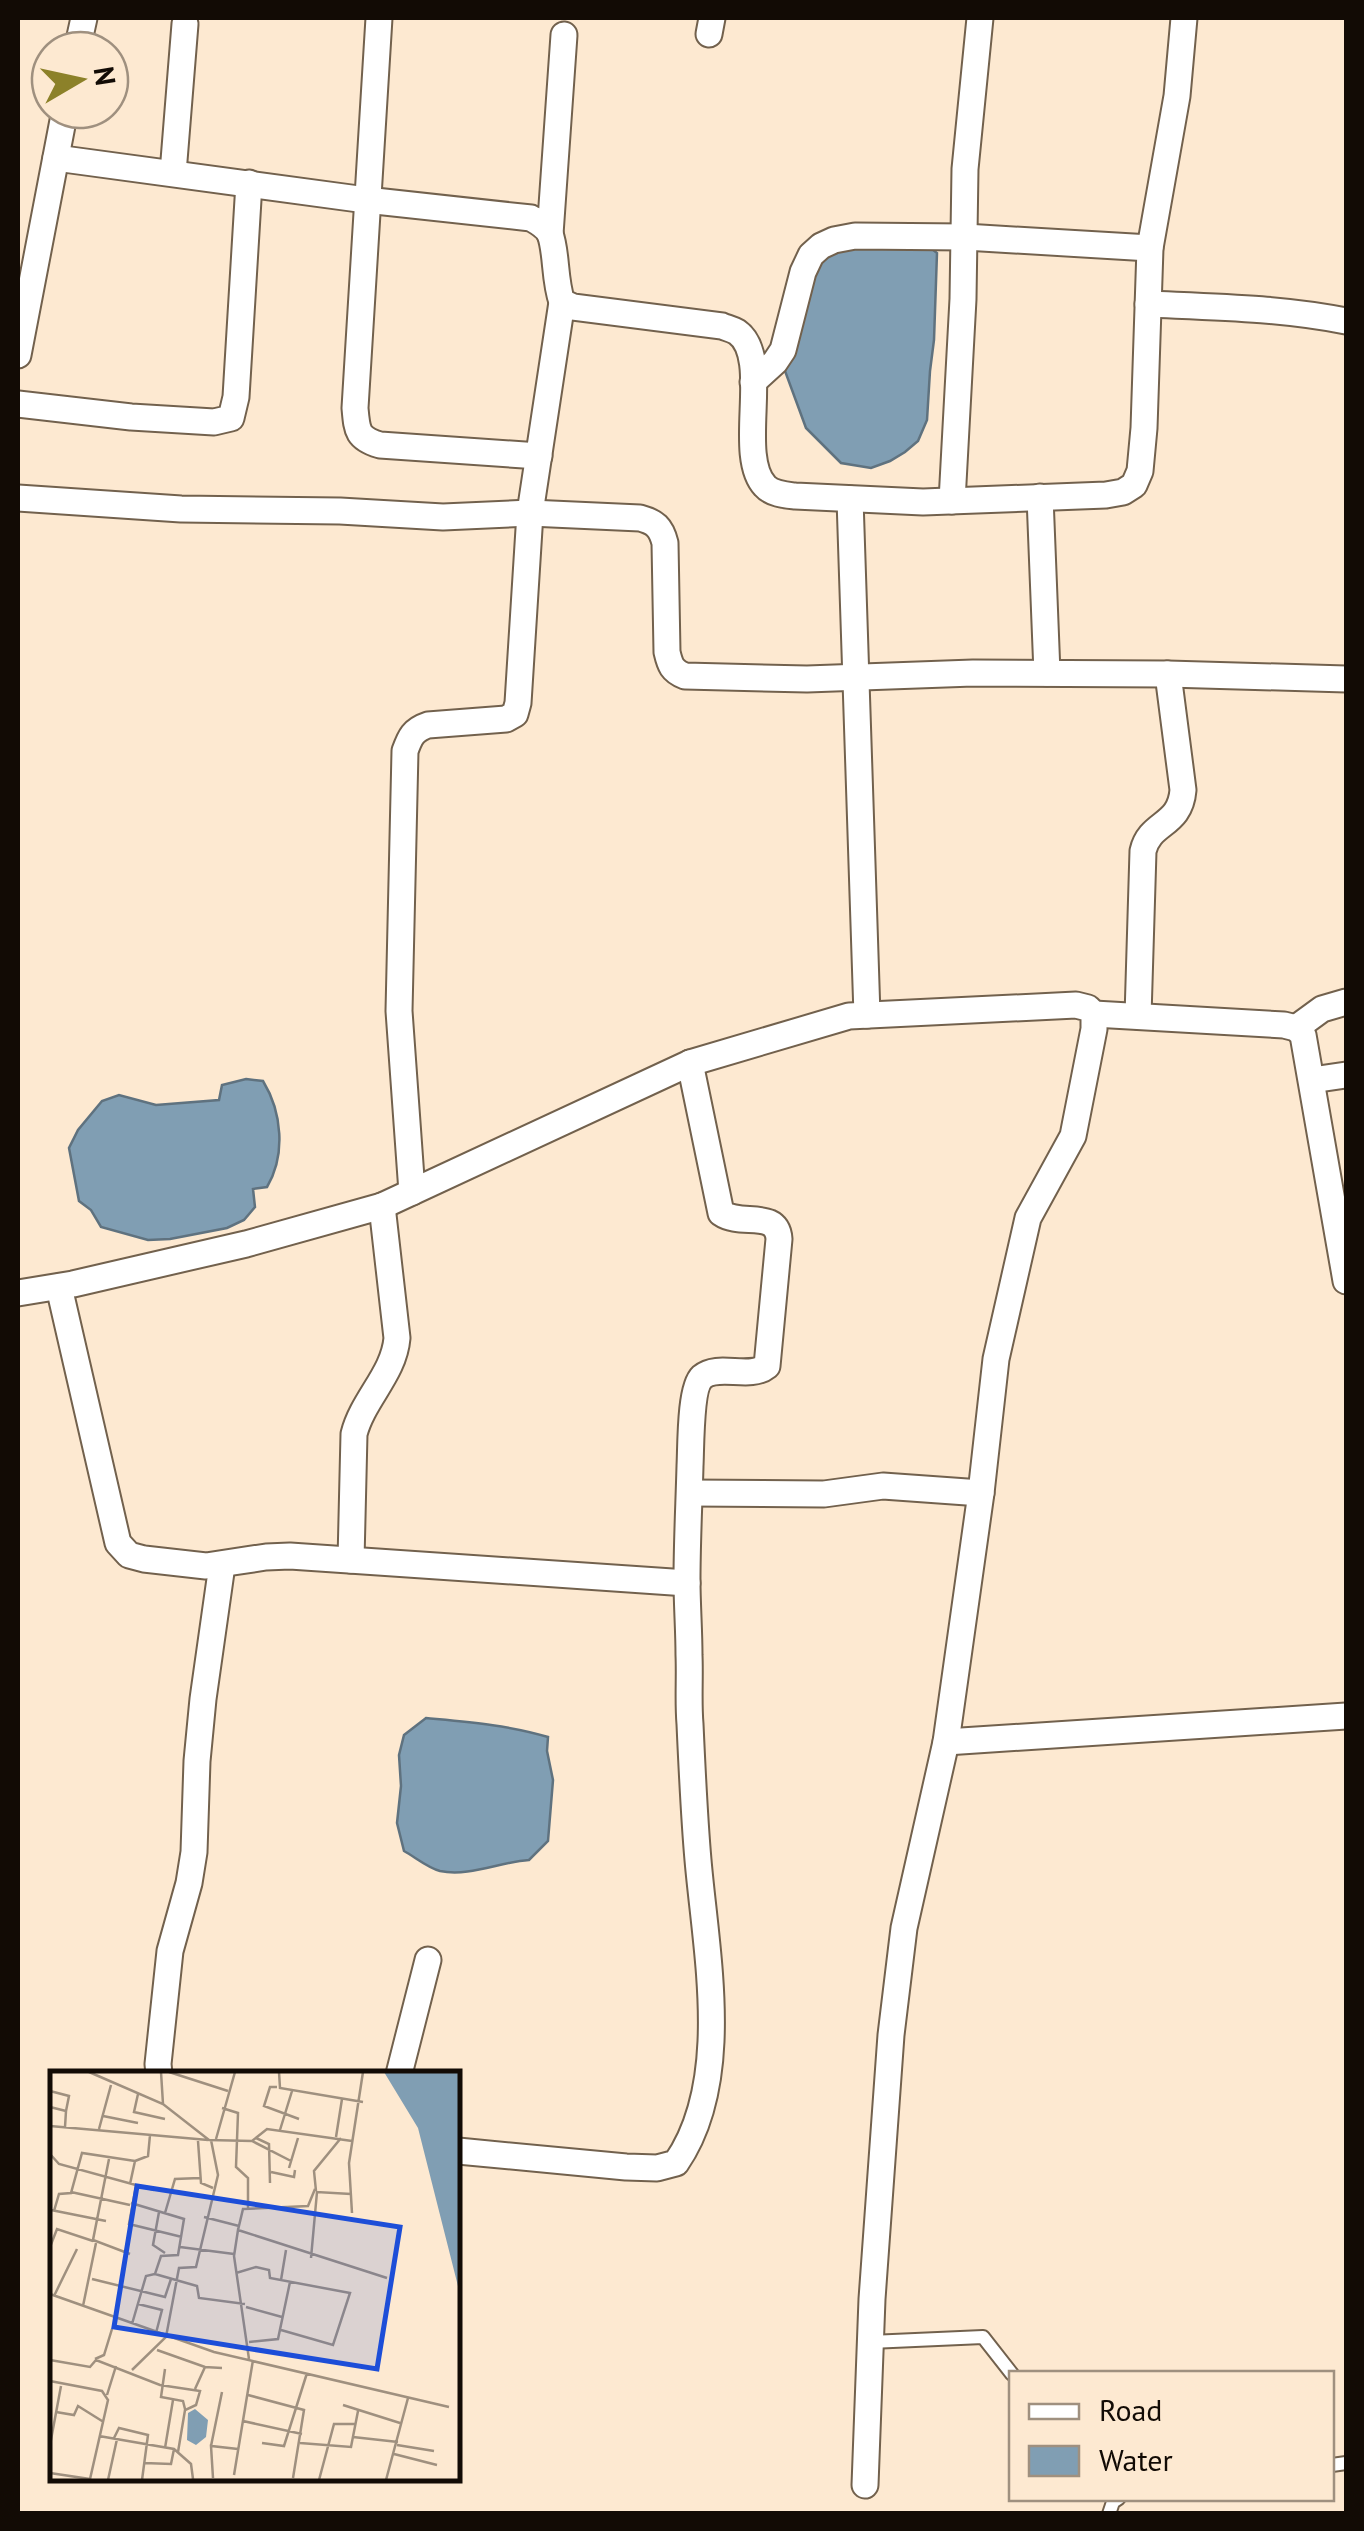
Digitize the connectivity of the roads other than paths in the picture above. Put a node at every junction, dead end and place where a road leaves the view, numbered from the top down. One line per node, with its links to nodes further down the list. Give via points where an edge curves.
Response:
1 (379, 18): 10 (street)
2 (980, 18): 12 (street)
3 (1184, 18): 13 (street)
4 (186, 24): 8 (street)
5 (564, 35): 11 (street)
6 (61, 130): 7 (street)
7 (56, 158): 8 (street); 17 (street)
8 (173, 173): 9 (street)
9 (249, 184): 10 (street); 19 (street, via 231,418 131,417)
10 (366, 200): 11 (street, via 514,214); 20 (street, via 357,430 380,445)
11 (550, 234): 14 (street)
12 (965, 236): 13 (street); 18 (street, via 855,236 821,246 804,272 783,350); 24 (street)
13 (1150, 248): 15 (street)
14 (562, 302): 18 (street, via 739,333 748,345); 20 (street)
15 (1148, 304): 16 (street); 22 (street, via 1144,428 1134,484 1106,495)
16 (1346, 321)
17 (18, 354)
18 (753, 382): 23 (street, via 754,457 766,487)
19 (18, 404)
20 (539, 456): 25 (street)
21 (18, 498): 25 (street, via 443,517)
22 (1040, 498): 24 (street); 26 (street)
23 (850, 499): 24 (street); 28 (street)
24 (952, 501)
25 (530, 512): 28 (street, via 640,518 662,530 666,652 676,672); 38 (street, via 515,714 416,729 406,751 399,1012)
26 (1047, 673): 27 (street); 28 (street)
27 (1168, 674): 29 (street); 33 (street, via 1182,804 1143,852)
28 (854, 677): 32 (street)
29 (1346, 679)
30 (1346, 1002): 34 (street)
31 (1094, 1014): 32 (street, via 1076,1005); 33 (street); 44 (street, via 1074,1136 1028,1218 1021,1244 996,1359)
32 (868, 1015): 35 (street)
33 (1138, 1016): 34 (street)
34 (1296, 1028): 37 (street)
35 (690, 1064): 38 (street); 43 (street, via 721,1214 774,1224 779,1240 767,1366 700,1379)
36 (1346, 1075): 37 (street)
37 (1312, 1080): 40 (street)
38 (412, 1192): 39 (street)
39 (382, 1206): 41 (street); 45 (street, via 398,1338 354,1434)
40 (1346, 1281)
41 (59, 1286): 42 (street); 46 (street, via 118,1543 144,1559)
42 (18, 1293)
43 (690, 1493): 44 (street, via 824,1494 898,1486); 47 (street)
44 (981, 1493): 49 (street)
45 (351, 1560): 46 (street, via 290,1556); 47 (street)
46 (222, 1565): 51 (street, via 197,1761 194,1852 170,1951)
47 (687, 1583): 53 (street, via 711,2044 707,2085 688,2146 676,2163 657,2168)
48 (1346, 1716): 49 (street)
49 (946, 1742): 54 (street, via 904,1928)
50 (428, 1960): 52 (street)
51 (159, 2071)
52 (401, 2071)
53 (460, 2152)
54 (870, 2342): 55 (lane, via 983,2337); 56 (street)
55 (1010, 2371)
56 (865, 2486)

